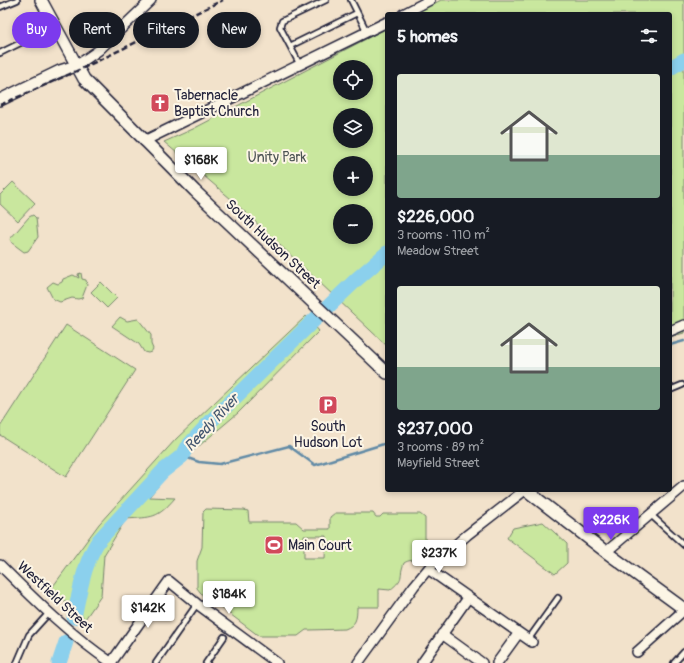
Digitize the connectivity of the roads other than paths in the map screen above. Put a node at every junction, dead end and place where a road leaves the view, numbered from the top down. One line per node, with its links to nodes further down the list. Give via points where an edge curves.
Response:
1 (17, 0): 7 (lane)
2 (41, 0): 8 (street, South Hudson Street)
3 (150, 0): 18 (street, via 99,50)
4 (326, 0): 14 (lane, via 282,21 280,26)
5 (351, 0): 10 (lane)
6 (430, 0): 9 (street)
7 (0, 7)
8 (47, 12)
9 (407, 12)
10 (357, 13): 12 (lane); 14 (lane)
11 (385, 23): 12 (street)
12 (367, 32): 17 (street)
13 (61, 37): 18 (street, South Hudson Street)
14 (290, 46): 17 (lane)
15 (12, 47): 16 (lane)
16 (0, 53)
17 (300, 65): 20 (street)
18 (76, 66): 19 (street); 20 (street, South Hudson Street, via 84,79)
19 (0, 100)
20 (144, 141): 23 (street, South Hudson Street)
21 (684, 325): 22 (street)
22 (672, 330)
23 (385, 371)
24 (682, 385): 25 (lane)
25 (672, 389)
26 (684, 486): 29 (street)
27 (523, 492): 33 (street, via 467,535)
28 (529, 492): 31 (street)
29 (651, 515): 30 (lane); 31 (street)
30 (683, 542)
31 (606, 552): 37 (street)
32 (0, 564): 38 (street, Westfield Street)
33 (428, 570): 34 (street); 50 (street)
34 (468, 598): 39 (street); 40 (street)
35 (558, 598): 42 (lane)
36 (198, 604): 46 (street, via 170,581); 47 (lane); 49 (street)
37 (684, 610): 43 (street)
38 (49, 613): 45 (lane, via 30,635); 46 (street, Westfield Street, via 83,643)
39 (442, 634): 51 (street); 52 (street)
40 (518, 634): 42 (street); 53 (street)
41 (224, 638): 48 (lane)
42 (530, 641)
43 (637, 652)
44 (684, 652): 54 (lane)
45 (17, 663)
46 (111, 663)
47 (156, 663)
48 (206, 663)
49 (276, 663)
50 (358, 663)
51 (422, 663)
52 (482, 663)
53 (497, 663)
54 (674, 663)

